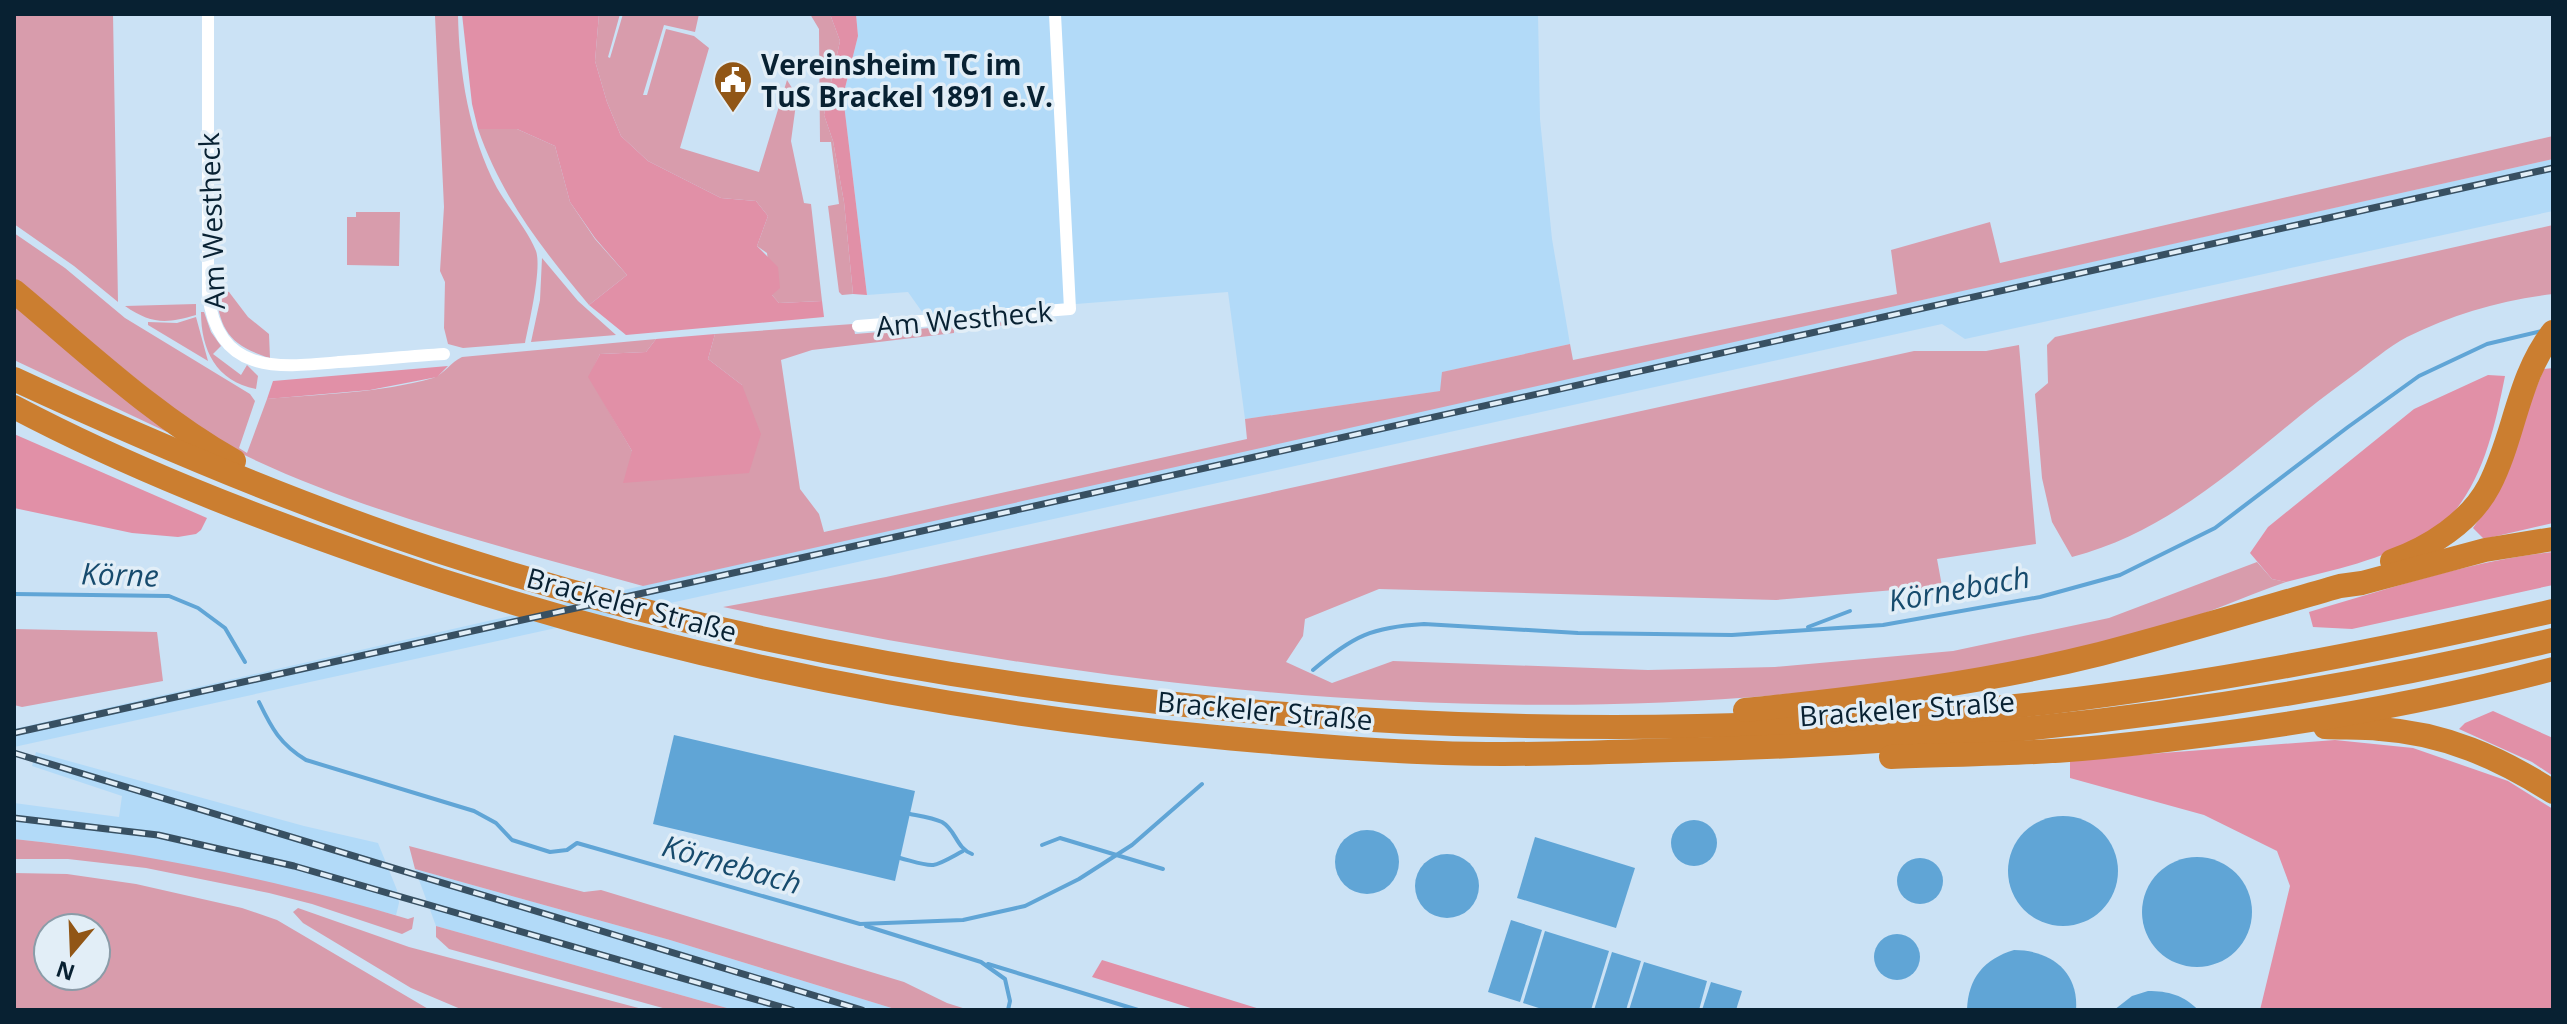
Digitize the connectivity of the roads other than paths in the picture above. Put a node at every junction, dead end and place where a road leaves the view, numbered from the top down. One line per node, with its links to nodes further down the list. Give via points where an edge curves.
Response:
1 (208, 14): 6 (street, Am Westheck, via 208,294 217,331 242,356 271,366)
2 (1055, 14): 4 (street, Am Westheck, via 1070,309)
3 (14, 291): 11 (highway, via 197,440)
4 (858, 326)
5 (2553, 332): 13 (highway, via 2529,373 2488,489 2461,521 2409,555)
6 (444, 354)
7 (14, 379): 11 (highway, Brackeler Straße)
8 (14, 407): 10 (highway, Brackeler Straße)
9 (14, 421): 10 (highway)
10 (65, 436): 19 (highway, Brackeler Straße, via 270,522 516,605 695,653 893,693 1027,715 1285,743 1502,754)
11 (324, 510): 18 (highway, Brackeler Straße, via 606,600 944,674 1132,700 1389,722)
12 (2553, 539): 13 (highway)
13 (2340, 586): 18 (highway, via 2099,654 1979,679)
14 (2553, 611): 18 (highway, Brackeler Straße, via 2307,663 2049,702 1736,726)
15 (2553, 640): 19 (highway, Brackeler Straße, via 2342,685 2144,716 1929,738)
16 (2553, 669): 17 (highway)
17 (2270, 725): 19 (highway, via 2118,746 1924,756 1726,761); 20 (highway, via 2381,729 2449,741 2489,756)
18 (1595, 727)
19 (1663, 751)
20 (2553, 792)

